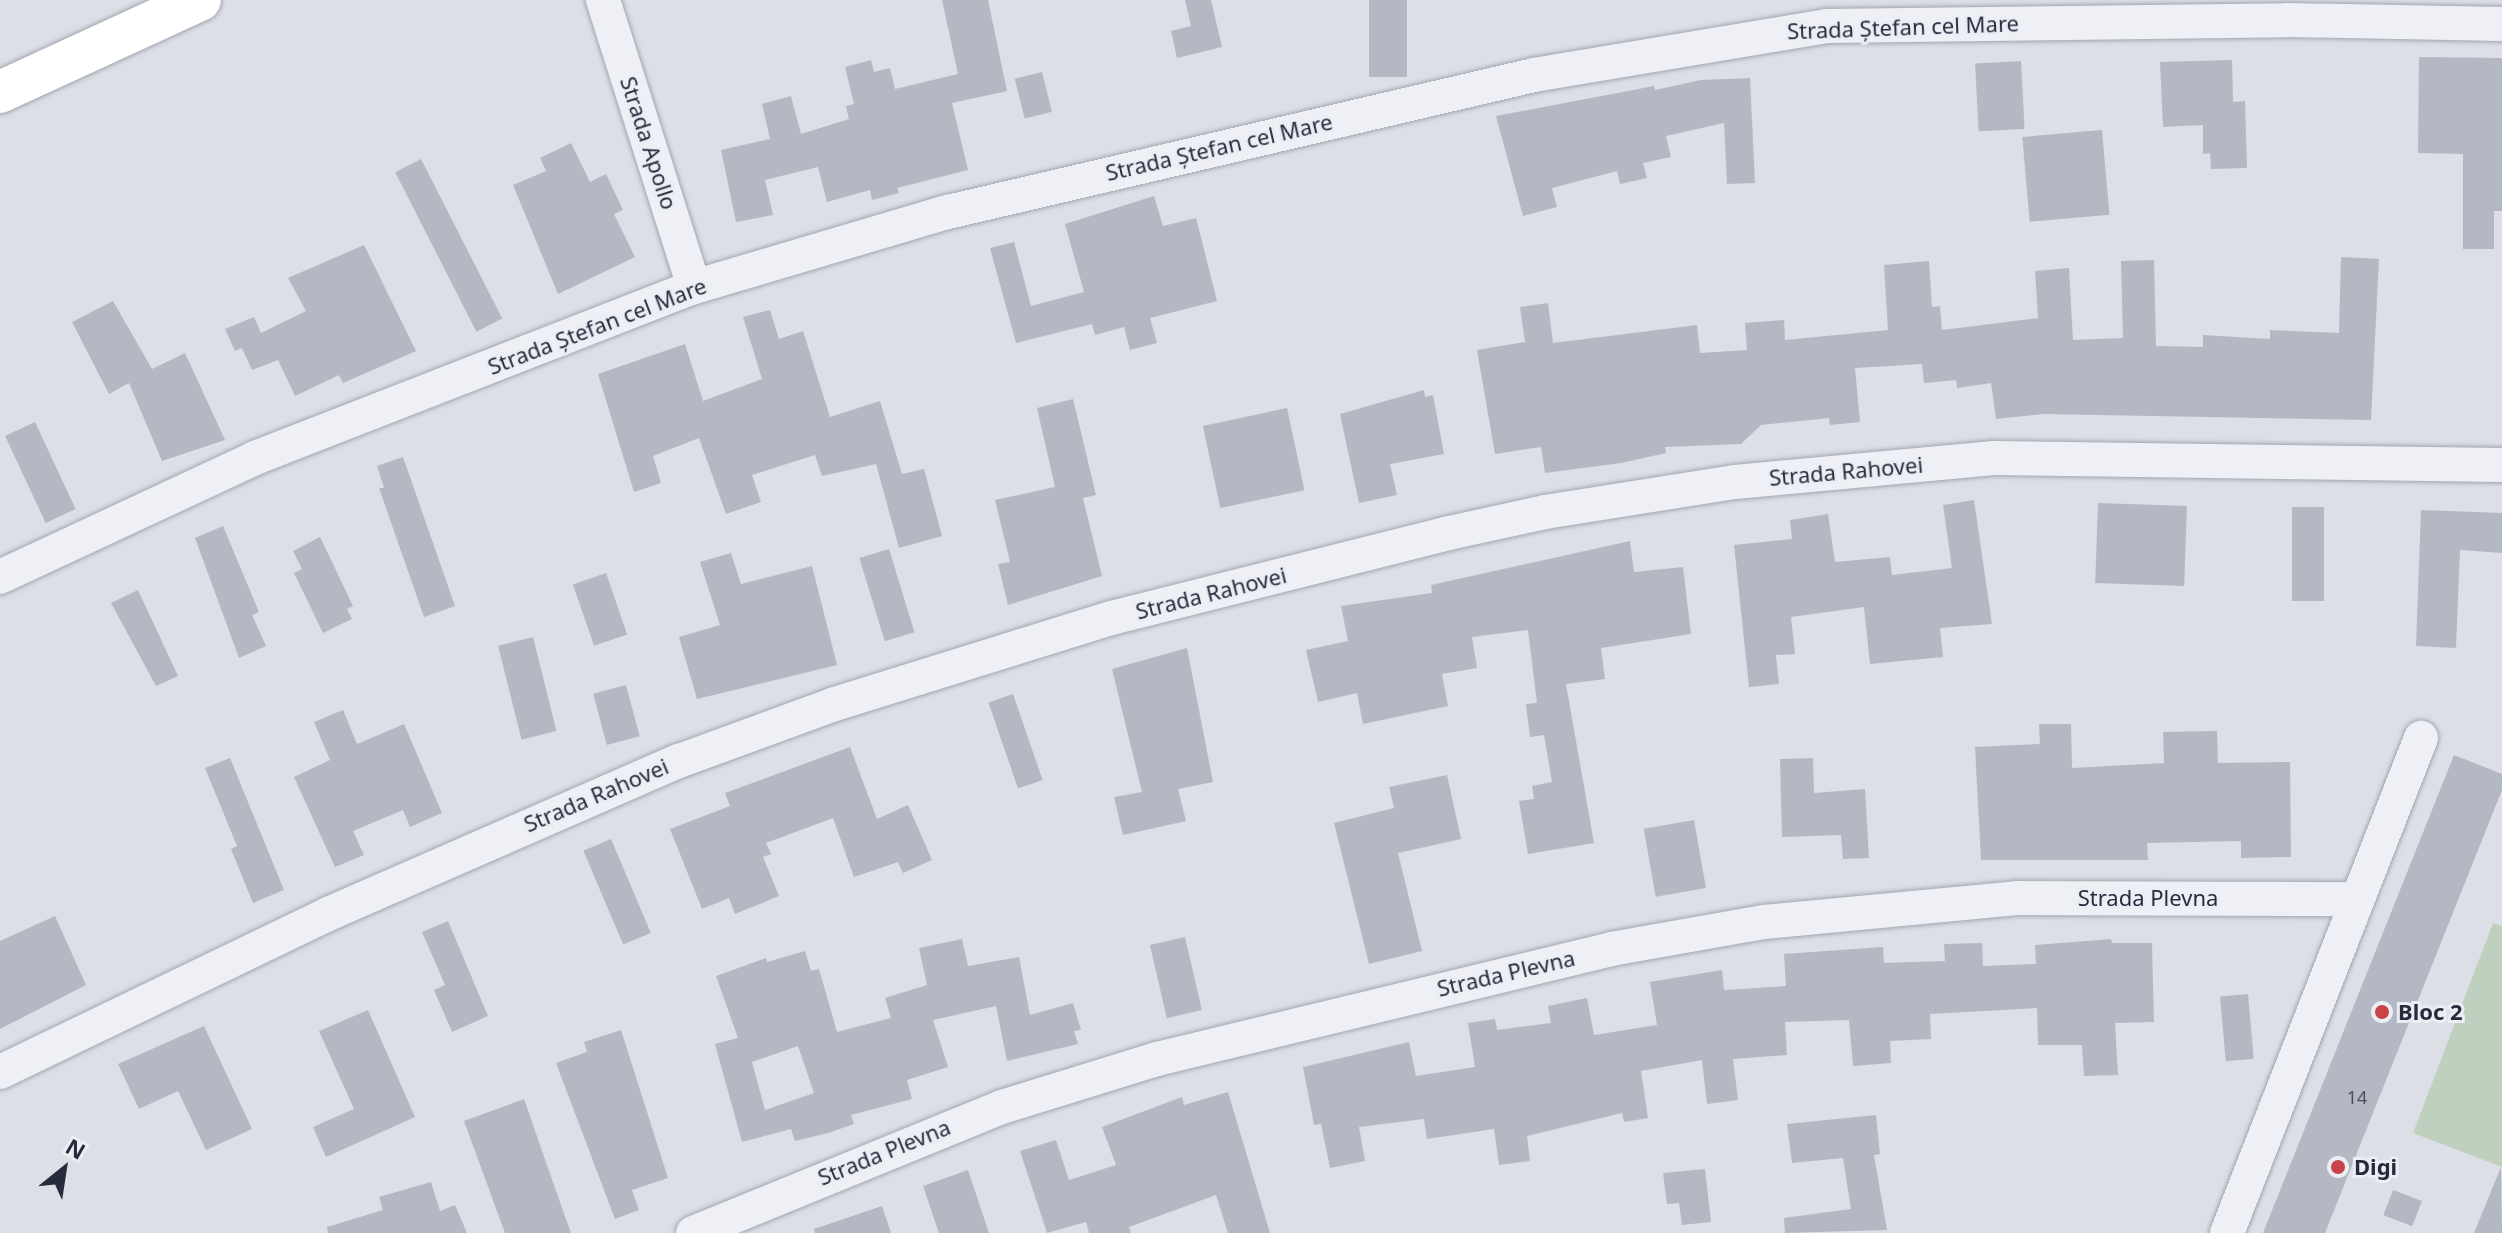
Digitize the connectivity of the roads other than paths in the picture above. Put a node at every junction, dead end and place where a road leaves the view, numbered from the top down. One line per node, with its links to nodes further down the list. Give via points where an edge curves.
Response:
1 (200, 0): 5 (main road)
2 (603, 0): 6 (street, Strada Apollo)
3 (1826, 13): 4 (street, Strada Ștefan cel Mare); 6 (street, Strada Ștefan cel Mare, via 1264,136 948,212)
4 (2502, 24)
5 (0, 92)
6 (694, 287): 8 (street, Strada Ștefan cel Mare, via 255,458)
7 (2502, 465): 11 (street, Strada Rahovei, via 1994,458 1735,482 1575,506 1449,533 1022,644 679,761 328,914)
8 (0, 577)
9 (2421, 738): 10 (street)
10 (2356, 899): 12 (street, Strada Plevna, via 2017,898 1764,922 1611,949 1157,1059 1016,1102 901,1144); 13 (street)
11 (0, 1072)
12 (693, 1233)
13 (2227, 1233)

